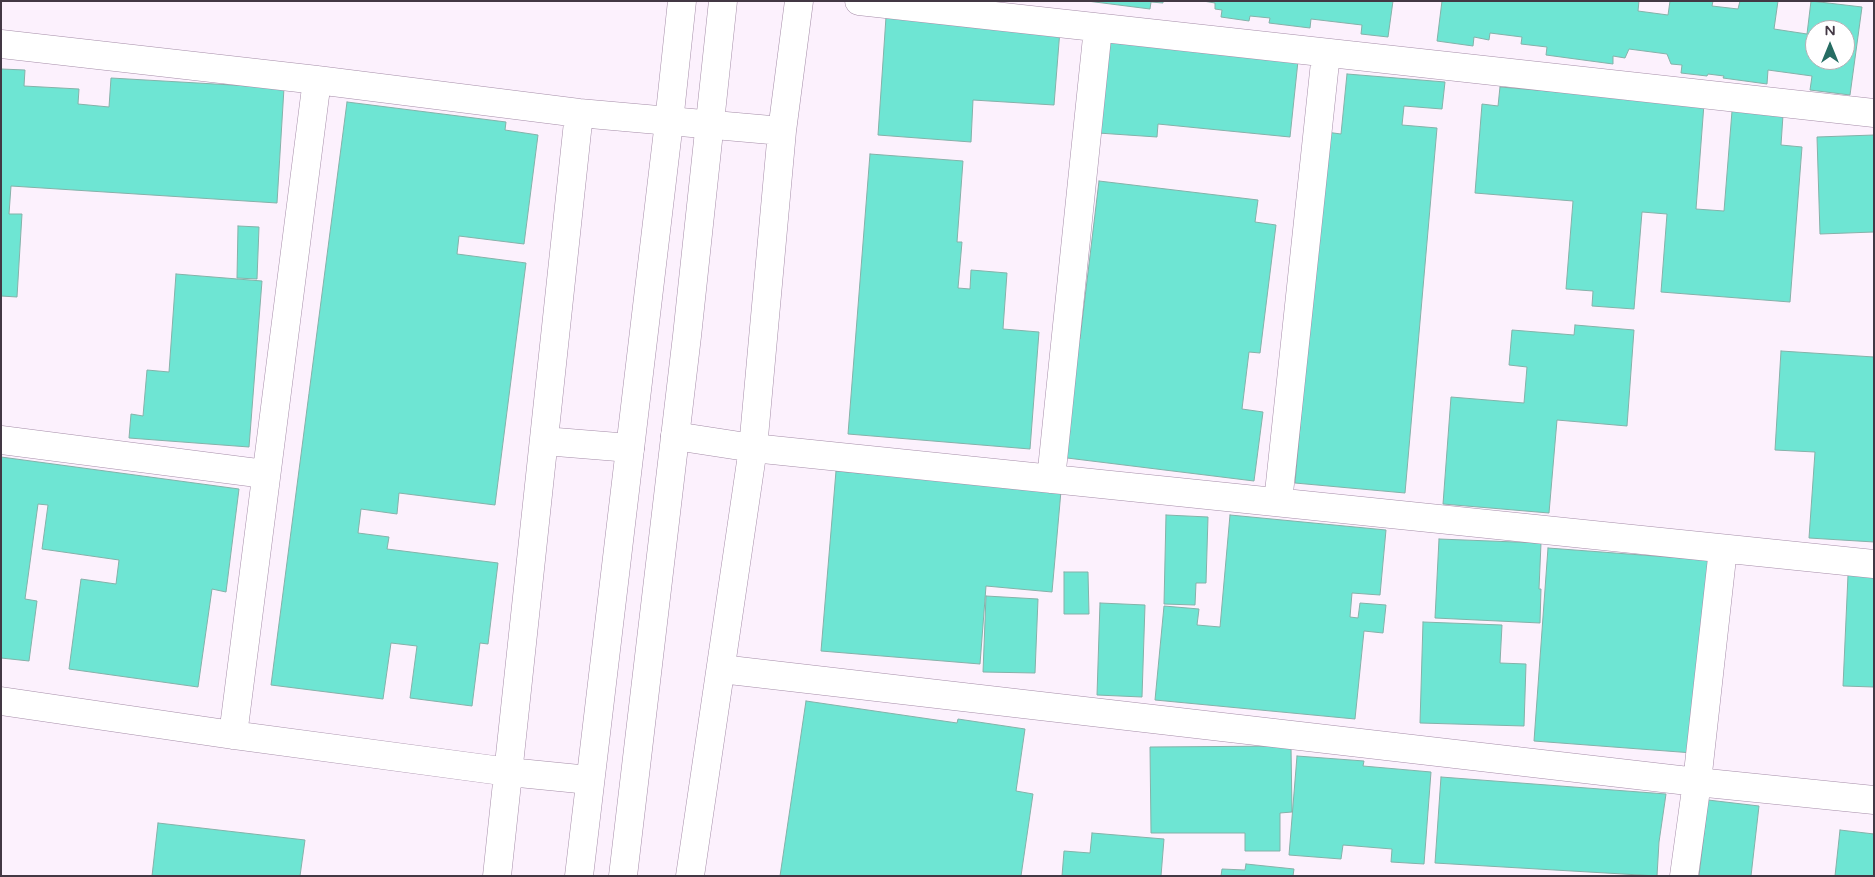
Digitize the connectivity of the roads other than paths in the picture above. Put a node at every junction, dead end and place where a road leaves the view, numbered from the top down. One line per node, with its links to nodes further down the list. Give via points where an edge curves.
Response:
1 (682, 1): 11 (main road)
2 (723, 1): 12 (main road)
3 (799, 1): 13 (main road)
4 (859, 1): 5 (main road)
5 (1098, 28): 7 (main road); 20 (main road)
6 (1, 44): 8 (main road)
7 (1326, 53): 10 (main road); 21 (main road)
8 (317, 80): 9 (main road); 19 (main road)
9 (579, 113): 11 (main road); 16 (main road)
10 (1874, 113)
11 (669, 122): 12 (main road); 17 (main road)
12 (711, 126): 13 (main road); 14 (main road)
13 (782, 131): 18 (main road)
14 (675, 436): 18 (main road); 33 (main road)
15 (1, 440): 19 (main road)
16 (544, 442): 17 (main road); 27 (main road)
17 (630, 448): 28 (main road)
18 (753, 448): 20 (main road); 24 (main road)
19 (265, 474): 26 (main road)
20 (1051, 479): 21 (main road)
21 (1278, 502): 22 (main road)
22 (1723, 549): 23 (main road); 29 (main road)
23 (1874, 564)
24 (721, 669): 29 (main road); 34 (main road)
25 (1, 701): 26 (main road)
26 (233, 735): 27 (main road)
27 (510, 772): 28 (main road); 31 (main road)
28 (589, 780): 32 (main road)
29 (1697, 782): 30 (main road); 35 (main road)
30 (1874, 800)
31 (497, 876)
32 (579, 876)
33 (623, 876)
34 (690, 876)
35 (1684, 876)

